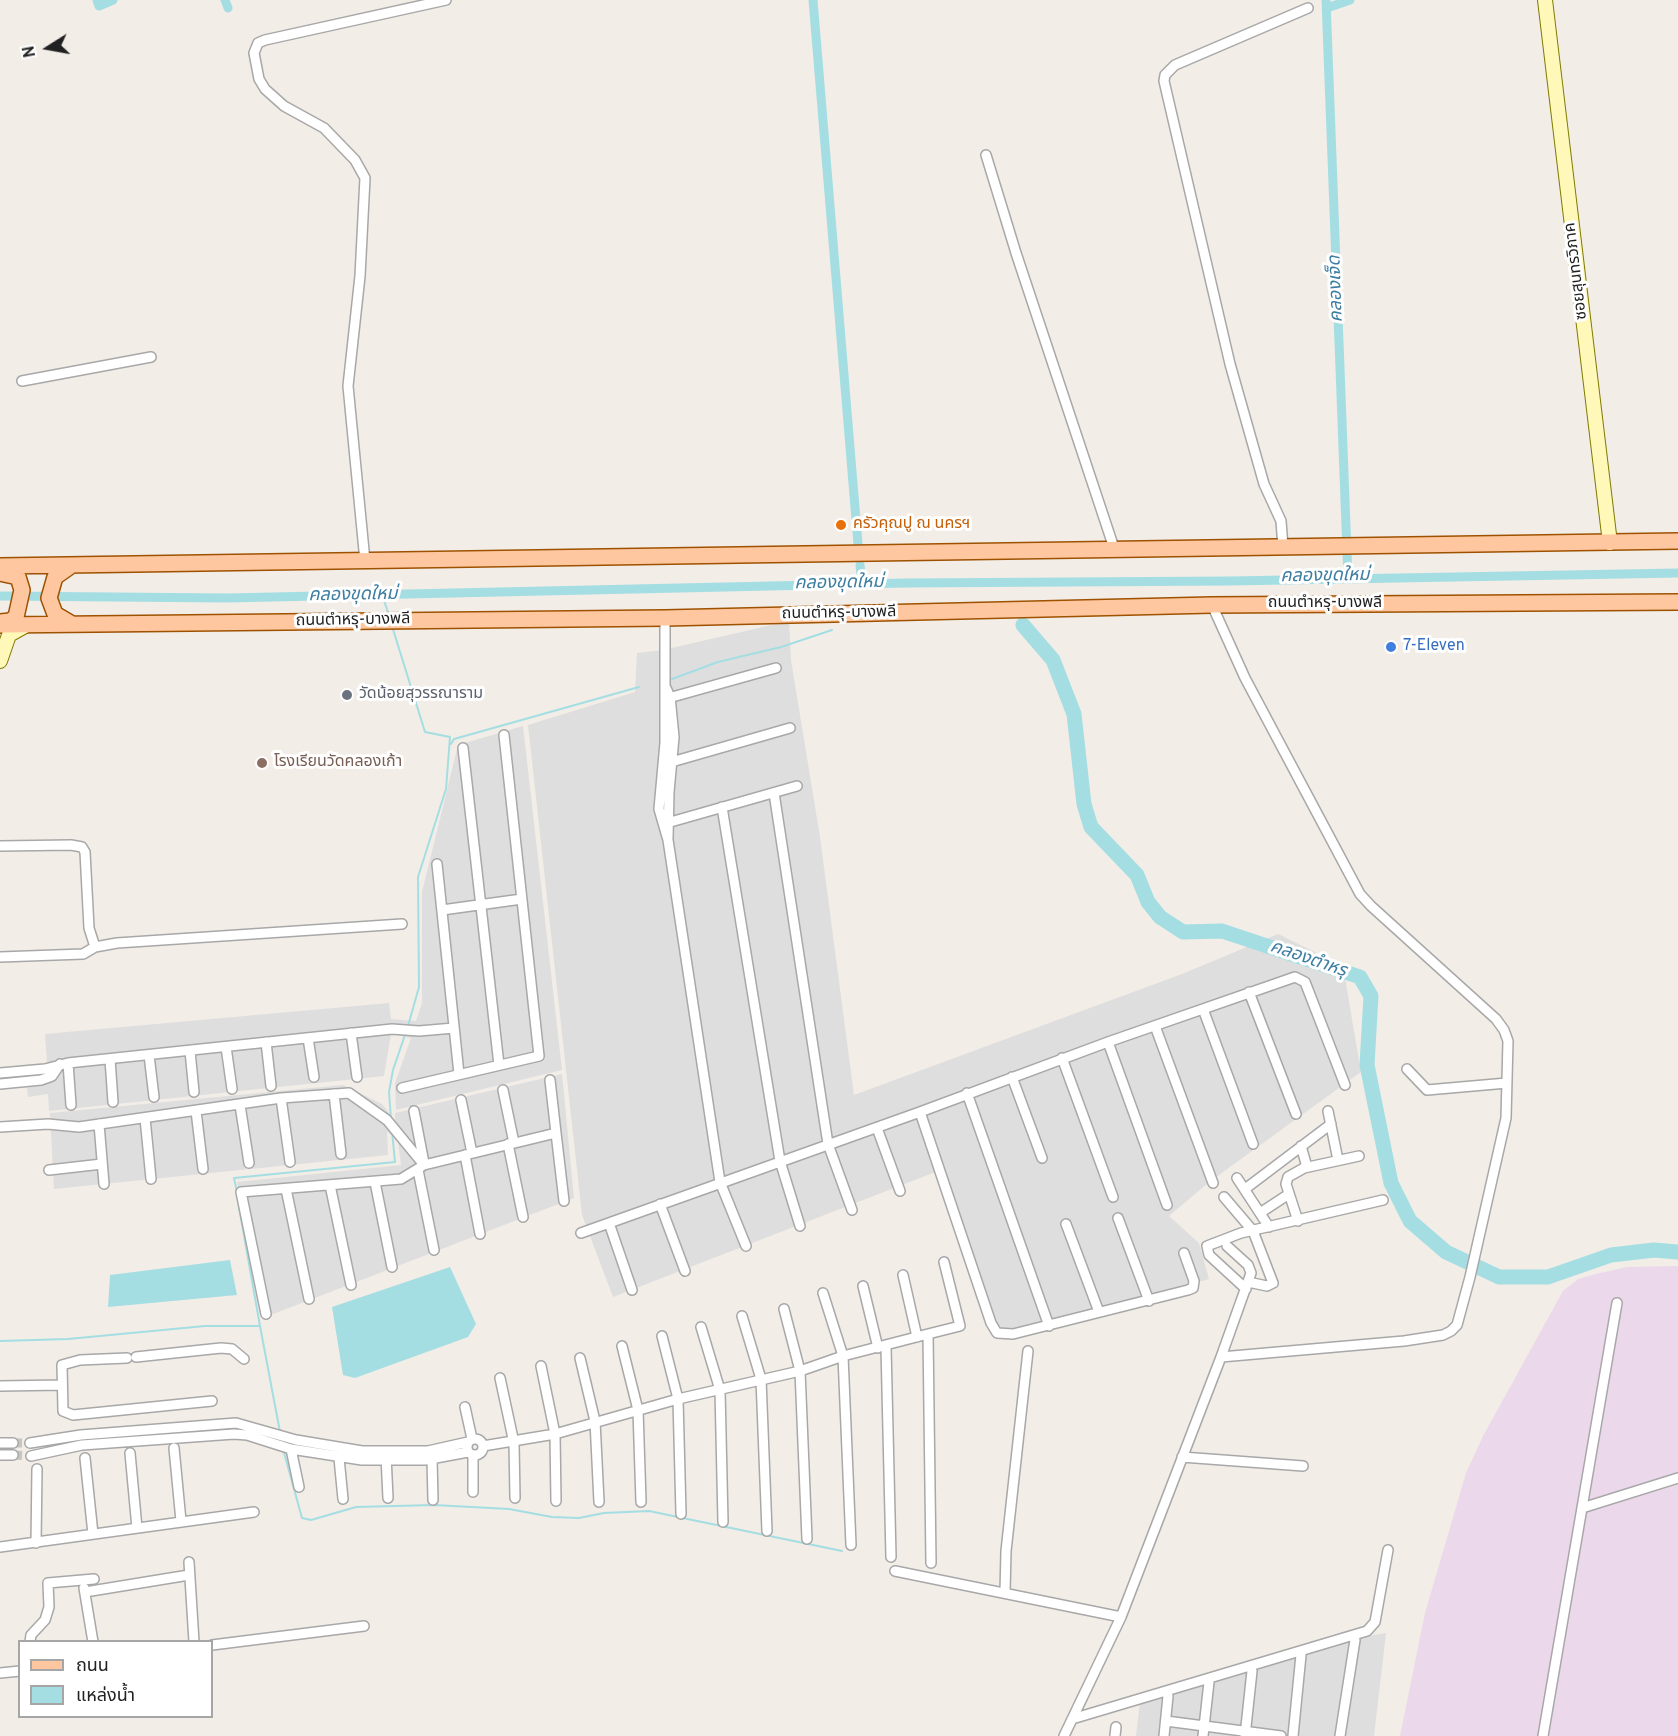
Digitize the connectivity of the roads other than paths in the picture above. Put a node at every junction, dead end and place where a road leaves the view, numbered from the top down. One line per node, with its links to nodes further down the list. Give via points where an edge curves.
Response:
1 (446, 0): 11 (street, via 265,40 258,43 254,53 265,89 284,106 324,128 355,160 365,178 348,386)
2 (1545, 0): 8 (street, ซอยสุนทรวิภาค)
3 (1308, 8): 9 (street, via 1174,65 1164,81 1230,364 1264,484 1281,521)
4 (986, 155): 10 (street)
5 (151, 357): 6 (street)
6 (22, 381)
7 (1678, 541): 8 (main road)
8 (1610, 543): 9 (main road)
9 (1284, 548): 10 (main road)
10 (1115, 551): 11 (main road)
11 (365, 561): 12 (main road)
12 (72, 565): 13 (main road); 18 (main road, via 62,569 52,582 49,598 56,614)
13 (4, 570): 17 (main road, via 21,582 22,600 17,614)
14 (1678, 602): 15 (main road, ถนนตำหรุ-บางพลี)
15 (1212, 605): 16 (main road, ถนนตำหรุ-บางพลี); 62 (street, via 1240,668 1360,894 1496,1019 1508,1041)
16 (664, 618): 18 (main road, ถนนตำหรุ-บางพลี); 22 (street)
17 (0, 623): 19 (main road, ถนนตำหรุ-บางพลี)
18 (73, 624): 19 (main road, ถนนตำหรุ-บางพลี)
19 (29, 625): 20 (street, via 9,635)
20 (0, 661)
21 (776, 668): 22 (street)
22 (667, 698): 26 (street, via 674,737); 27 (street)
23 (790, 728): 26 (street)
24 (504, 735): 34 (street)
25 (463, 748): 35 (street)
26 (673, 762): 27 (street); 31 (street)
27 (663, 765): 31 (street, via 659,795)
28 (797, 786): 29 (street)
29 (774, 793): 30 (street); 90 (street)
30 (722, 807): 31 (street); 98 (street)
31 (666, 823): 109 (street)
32 (0, 846): 38 (street, via 82,847 89,928)
33 (437, 864): 36 (street)
34 (522, 899): 35 (street); 54 (street, via 539,1056)
35 (481, 904): 36 (street); 54 (street)
36 (442, 910): 43 (street)
37 (402, 924): 38 (street)
38 (95, 947): 39 (street, via 83,954)
39 (0, 957)
40 (1249, 992): 41 (street); 64 (street, via 1295,977 1305,981); 82 (street)
41 (1203, 1009): 42 (street); 91 (street)
42 (1155, 1026): 47 (street); 110 (street)
43 (454, 1028): 44 (street); 57 (street)
44 (351, 1033): 45 (street); 59 (street)
45 (308, 1038): 46 (street); 58 (street)
46 (266, 1042): 48 (street); 65 (street)
47 (1108, 1042): 51 (street); 122 (street)
48 (226, 1047): 49 (street); 67 (street)
49 (190, 1051): 50 (street); 69 (street)
50 (149, 1055): 52 (street); 72 (street)
51 (1062, 1058): 60 (street); 117 (street)
52 (110, 1059): 53 (street); 75 (street)
53 (64, 1064): 56 (street); 63 (street, via 41,1080); 77 (street)
54 (499, 1065): 57 (street)
55 (1407, 1069): 62 (street, via 1427,1090)
56 (0, 1073)
57 (459, 1074): 66 (street)
58 (314, 1077)
59 (357, 1077)
60 (1012, 1077): 71 (street); 96 (street)
61 (550, 1080): 88 (street)
62 (1507, 1083): 164 (street, via 1506,1118 1457,1325 1443,1335)
63 (0, 1084)
64 (1345, 1085)
65 (271, 1086)
66 (402, 1088)
67 (232, 1089)
68 (503, 1090): 89 (street)
69 (194, 1092)
70 (334, 1094): 73 (street); 93 (street); 102 (street, via 349,1093 387,1120 404,1138)
71 (967, 1094): 81 (street); 155 (street)
72 (154, 1097)
73 (281, 1098): 76 (street); 99 (street)
74 (461, 1100): 94 (street)
75 (113, 1102)
76 (240, 1104): 78 (street); 100 (street)
77 (71, 1105)
78 (196, 1111): 83 (street); 104 (street)
79 (414, 1111): 102 (street)
80 (1328, 1111): 85 (street)
81 (920, 1112): 87 (street); 155 (street, via 994,1328 1003,1336)
82 (1296, 1114)
83 (145, 1118): 84 (street); 107 (street)
84 (99, 1124): 86 (street); 101 (street)
85 (1331, 1124): 92 (street); 97 (street)
86 (0, 1127)
87 (877, 1128): 90 (street); 115 (street)
88 (556, 1133): 89 (street); 120 (street)
89 (511, 1144): 94 (street); 125 (street)
90 (828, 1144): 98 (street); 123 (street)
91 (1253, 1144)
92 (1301, 1146): 103 (street); 114 (street)
93 (341, 1154)
94 (469, 1154): 102 (street); 134 (street)
95 (1359, 1156): 97 (street)
96 (1042, 1158)
97 (1338, 1160): 103 (street)
98 (780, 1161): 109 (street); 130 (street)
99 (290, 1162)
100 (249, 1163)
101 (102, 1164): 105 (street); 111 (street)
102 (421, 1167): 108 (street, via 401,1179); 137 (street)
103 (1307, 1167): 116 (street, via 1288,1177)
104 (203, 1169)
105 (49, 1170)
106 (1237, 1178): 114 (street)
107 (151, 1179)
108 (375, 1182): 112 (street); 140 (street)
109 (720, 1182): 121 (street); 135 (street)
110 (1213, 1183)
111 (104, 1184)
112 (330, 1185): 113 (street); 143 (street)
113 (286, 1189): 148 (street); 153 (street, via 241,1192)
114 (1245, 1190): 124 (street)
115 (900, 1191)
116 (1289, 1194): 124 (street); 127 (street)
117 (1113, 1197)
118 (1224, 1197): 132 (street)
119 (1383, 1200): 127 (street)
120 (564, 1201)
121 (660, 1204): 128 (street); 141 (street)
122 (1167, 1205)
123 (852, 1210)
124 (1260, 1213): 131 (street)
125 (523, 1217)
126 (1118, 1218): 149 (street)
127 (1298, 1221): 131 (street)
128 (609, 1223): 133 (street); 146 (street)
129 (1066, 1224): 152 (street)
130 (800, 1226)
131 (1269, 1227): 132 (street)
132 (1253, 1231): 145 (street, via 1273,1283); 145 (street, via 1206,1248 1209,1255)
133 (581, 1233)
134 (480, 1234)
135 (746, 1246)
136 (1227, 1246): 145 (street, via 1251,1269)
137 (434, 1250)
138 (1184, 1253): 149 (street, via 1193,1288)
139 (944, 1262): 157 (street, via 960,1326)
140 (392, 1267)
141 (685, 1271)
142 (903, 1275): 159 (street)
143 (351, 1285)
144 (863, 1286): 161 (street)
145 (1247, 1286): 164 (street)
146 (632, 1290)
147 (823, 1293): 163 (street)
148 (309, 1299)
149 (1149, 1301): 152 (street)
150 (1617, 1303): 215 (street)
151 (783, 1309): 168 (street)
152 (1099, 1312): 155 (street)
153 (266, 1314)
154 (742, 1316): 170 (street)
155 (1049, 1326)
156 (701, 1328): 173 (street)
157 (928, 1334): 159 (street); 230 (street)
158 (662, 1336): 174 (street)
159 (917, 1337): 161 (street)
160 (622, 1346): 177 (street)
161 (882, 1348): 163 (street); 228 (street)
162 (1028, 1351): 235 (street)
163 (843, 1356): 168 (street); 225 (street)
164 (1221, 1357): 198 (street)
165 (580, 1358): 178 (street)
166 (244, 1359): 171 (street, via 232,1349 221,1348 67,1362 62,1365)
167 (541, 1366): 182 (street)
168 (800, 1371): 170 (street); 223 (street)
169 (501, 1378): 189 (street)
170 (761, 1379): 173 (street); 221 (street)
171 (62, 1385): 172 (street); 175 (street, via 67,1415)
172 (0, 1386)
173 (720, 1390): 174 (street); 219 (street)
174 (678, 1399): 177 (street); 217 (street)
175 (212, 1401)
176 (465, 1407): 190 (street)
177 (638, 1410): 178 (street); 214 (street)
178 (595, 1421): 182 (street); 213 (street)
179 (220, 1424): 180 (street); 183 (street); 193 (street, via 244,1424 286,1438)
180 (177, 1428): 181 (street); 184 (street)
181 (129, 1432): 185 (street); 186 (street)
182 (555, 1434): 189 (street); 212 (street)
183 (221, 1435): 184 (street); 192 (street, via 247,1435)
184 (178, 1438): 186 (street)
185 (82, 1440): 185 (street, via 35,1455 35,1442); 186 (street)
186 (129, 1442)
187 (0, 1443): 188 (street)
188 (13, 1443)
189 (514, 1443): 190 (street, via 483,1446 480,1440); 209 (street)
190 (470, 1447): 194 (street); 201 (street); 207 (street)
191 (174, 1448): 218 (street)
192 (289, 1448): 200 (street); 206 (street)
193 (344, 1448): 194 (street); 200 (street)
194 (386, 1451): 202 (street)
195 (130, 1453): 220 (street)
196 (0, 1455): 197 (street)
197 (13, 1455)
198 (1182, 1457): 203 (street); 236 (street)
199 (85, 1458): 222 (street)
200 (339, 1458): 202 (street); 210 (street)
201 (432, 1459): 202 (street); 211 (street)
202 (386, 1461): 208 (street)
203 (1303, 1466)
204 (38, 1469): 224 (street)
205 (1678, 1478): 215 (street)
206 (299, 1486)
207 (473, 1492)
208 (388, 1498)
209 (515, 1498)
210 (344, 1499)
211 (434, 1500)
212 (556, 1501)
213 (599, 1502)
214 (641, 1502)
215 (1582, 1508): 258 (street)
216 (254, 1512): 218 (street)
217 (681, 1514)
218 (181, 1521): 220 (street)
219 (723, 1522)
220 (137, 1528): 222 (street)
221 (767, 1531)
222 (93, 1534): 224 (street)
223 (807, 1539)
224 (36, 1543): 226 (street)
225 (850, 1545)
226 (0, 1547)
227 (1388, 1550): 249 (street, via 1375,1622 1367,1631)
228 (891, 1557)
229 (189, 1562): 232 (street)
230 (932, 1563)
231 (895, 1571): 235 (street)
232 (189, 1575): 234 (street); 240 (street)
233 (94, 1580): 234 (street)
234 (84, 1587): 238 (street, via 48,1583 45,1620); 239 (street)
235 (1005, 1592): 236 (street)
236 (1121, 1617): 249 (street)
237 (364, 1626): 242 (street)
238 (30, 1640)
239 (93, 1640)
240 (194, 1640)
241 (1355, 1640): 257 (street)
242 (213, 1646)
243 (1301, 1655): 256 (street)
244 (18, 1671): 246 (street)
245 (1252, 1671): 252 (street)
246 (0, 1673)
247 (1209, 1682): 251 (street)
248 (1168, 1696): 250 (street)
249 (1072, 1719): 253 (street)
250 (1166, 1721): 251 (street); 254 (street)
251 (1204, 1731): 252 (street)
252 (1245, 1734): 255 (street)
253 (1065, 1736)
254 (1164, 1736)
255 (1281, 1736)
256 (1293, 1736)
257 (1340, 1736)
258 (1543, 1736)

